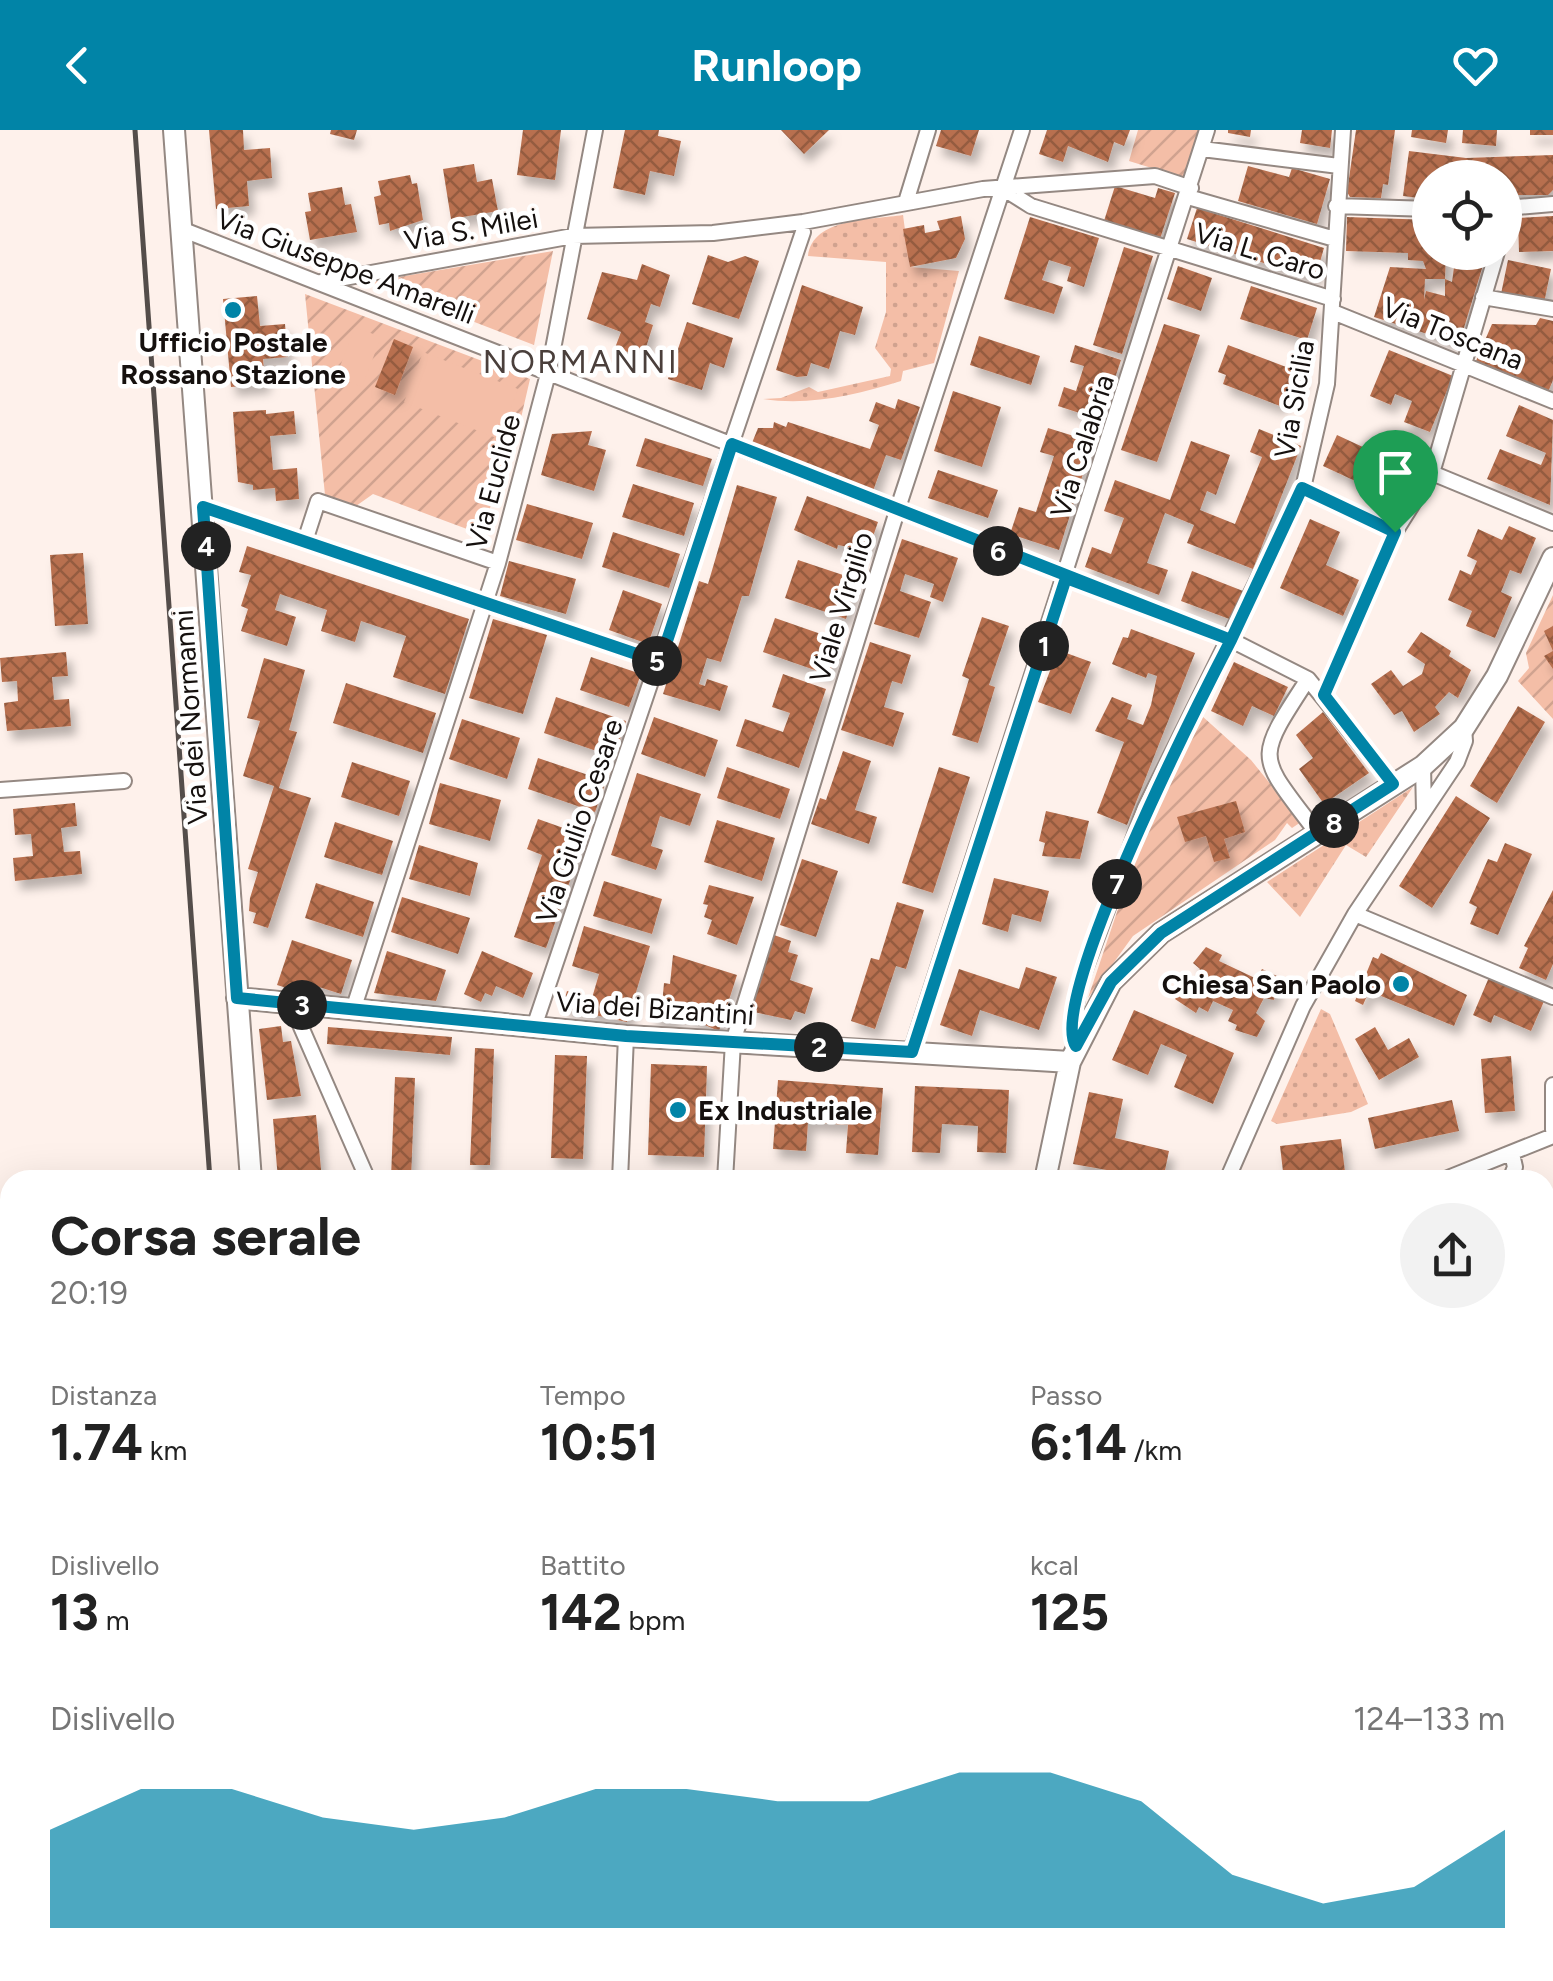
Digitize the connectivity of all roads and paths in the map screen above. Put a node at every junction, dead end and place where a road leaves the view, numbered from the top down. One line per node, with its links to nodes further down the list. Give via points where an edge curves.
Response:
1 (174, 130): 16 (street, Via dei Normanni)
2 (595, 130): 18 (street, Via Euclide)
3 (928, 130): 11 (street)
4 (1022, 130): 9 (street, Viale Virgilio)
5 (1207, 130): 7 (street, Via Calabria)
6 (1343, 130): 8 (street, Via Sicilia)
7 (1202, 149): 8 (street); 10 (street, Via Calabria)
8 (1339, 166): 13 (street, Via Sicilia)
9 (1003, 188): 10 (street, Via S. Milei, via 1154,176); 11 (street, Via S. Milei); 20 (street, Via L. Caro, via 1031,206); 33 (street, Viale Virgilio)
10 (1190, 192): 19 (street, Via S. Milei); 20 (street, Via Calabria)
11 (906, 202): 18 (street, Via S. Milei, via 713,233)
12 (1553, 204): 15 (street)
13 (1336, 206): 14 (street); 19 (street, Via Sicilia)
14 (1412, 208)
15 (1522, 208)
16 (181, 229): 22 (street, Via Giuseppe Amarelli); 32 (street, Via dei Normanni)
17 (803, 232): 29 (street, Via Giulio Cesare)
18 (572, 236): 22 (street, Via S. Milei); 27 (street, Via Euclide)
19 (1335, 239): 24 (street, Via Sicilia)
20 (1172, 250): 24 (street, Via L. Caro); 39 (street, Via Calabria)
21 (1491, 270): 23 (street)
22 (319, 282): 27 (street, Via Giuseppe Amarelli)
23 (1482, 297): 25 (street); 26 (street)
24 (1333, 306): 26 (street, Via Toscana); 31 (street, Via Sicilia, via 1322,416)
25 (1553, 309)
26 (1462, 360): 28 (street, Via Toscana); 30 (street)
27 (549, 370): 29 (street, Via Giuseppe Amarelli); 38 (street, Via Euclide)
28 (1553, 400)
29 (732, 444): 33 (street, Via Giuseppe Amarelli); 42 (street, Via Giulio Cesare)
30 (1432, 473): 34 (street); 35 (street)
31 (1302, 488): 35 (street); 41 (street, Via Sicilia)
32 (203, 507): 36 (street); 54 (street, Via dei Normanni)
33 (898, 510): 39 (street, Via Giuseppe Amarelli); 59 (street, Viale Virgilio)
34 (1553, 524)
35 (1395, 532): 44 (street)
36 (306, 541): 38 (street, via 318,501); 40 (street)
37 (1553, 558): 45 (street, via 1497,676)
38 (498, 563): 40 (street, Via Euclide)
39 (1066, 578): 41 (street, Via Giuseppe Amarelli); 60 (street, Via Calabria)
40 (486, 603): 42 (street); 56 (street, Via Euclide)
41 (1231, 640): 43 (street, Via Giuseppe Amarelli); 61 (street, Via Sicilia, via 1145,808 1080,985)
42 (660, 662): 57 (street, Via Giulio Cesare)
43 (1308, 679): 44 (street, Via Giuseppe Amarelli); 51 (street, via 1270,737 1268,758)
44 (1324, 695): 48 (street, Via Giuseppe Amarelli)
45 (1464, 728): 46 (street); 50 (street, via 1457,762)
46 (1424, 766): 48 (street); 50 (street)
47 (124, 781): 49 (street)
48 (1393, 784): 51 (street)
49 (0, 790)
50 (1424, 811): 52 (street)
51 (1317, 834): 61 (street, via 1132,958 1111,982)
52 (1354, 914): 53 (street); 70 (street, via 1303,1006)
53 (1553, 997)
54 (237, 998): 55 (street, Via dei Bizantini); 65 (street, Via dei Normanni)
55 (291, 1004): 56 (street, Via dei Bizantini); 66 (street)
56 (353, 1010): 57 (street, Via dei Bizantini)
57 (534, 1027): 58 (street, Via dei Bizantini)
58 (626, 1036): 59 (street, Via dei Bizantini); 67 (street)
59 (732, 1042): 60 (street, Via dei Bizantini); 68 (street, Viale Virgilio)
60 (912, 1052): 61 (street, Via dei Bizantini)
61 (1073, 1054): 69 (street)
62 (1553, 1085): 63 (street)
63 (1553, 1133): 64 (street)
64 (1512, 1154): 71 (street); 72 (street)
65 (250, 1170)
66 (364, 1170)
67 (620, 1170)
68 (726, 1170)
69 (1047, 1170)
70 (1231, 1170)
71 (1470, 1170)
72 (1514, 1170)

